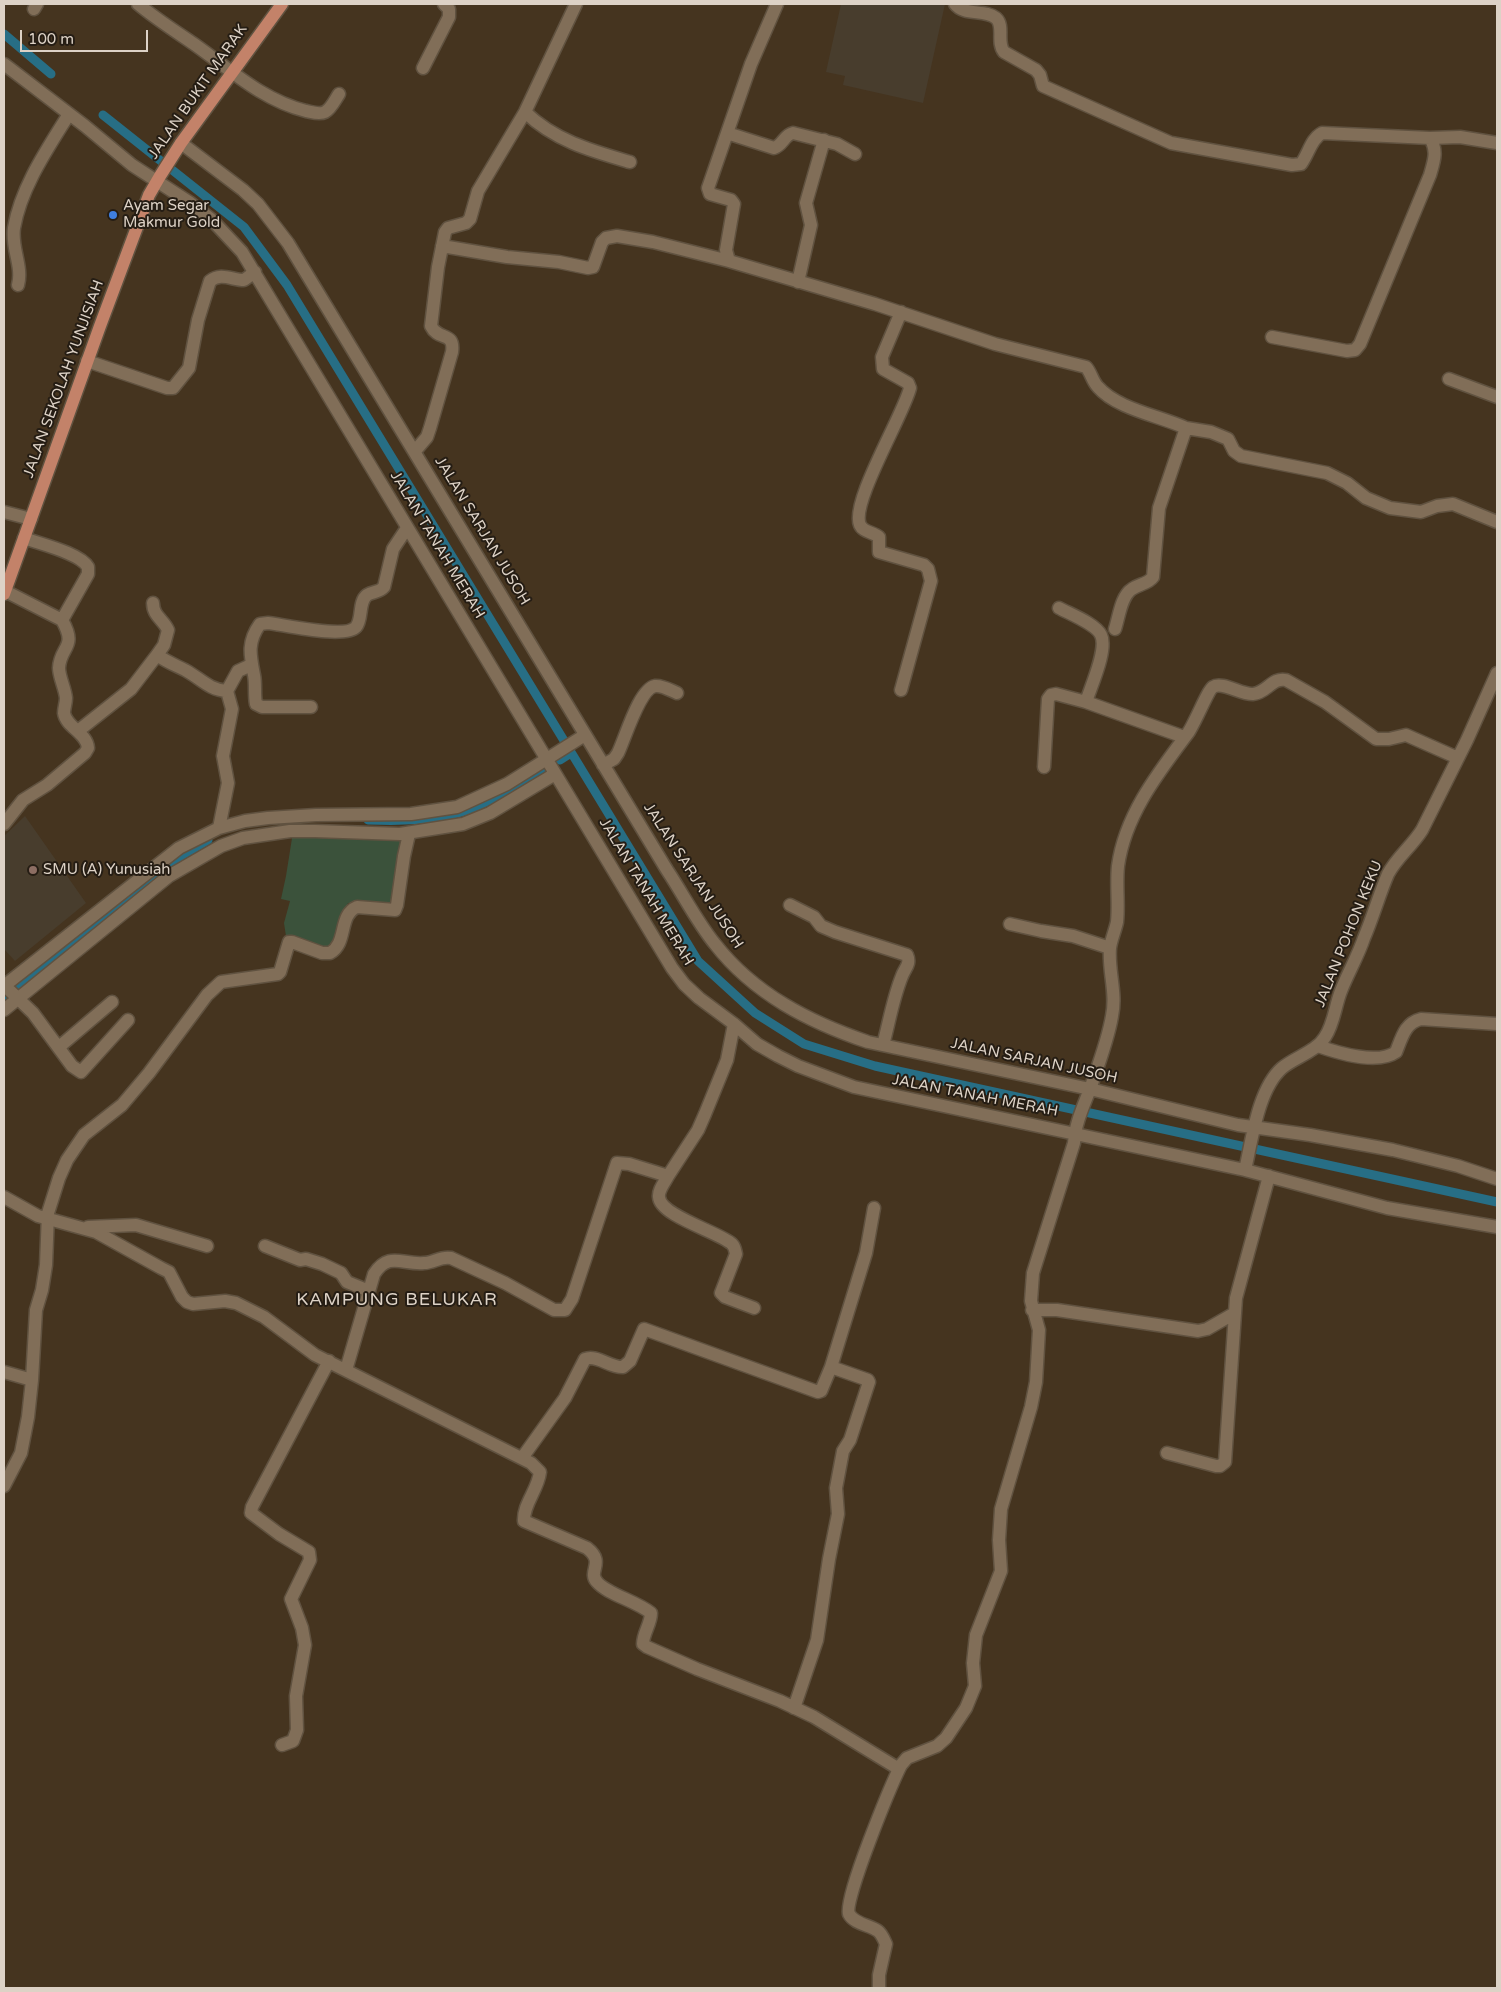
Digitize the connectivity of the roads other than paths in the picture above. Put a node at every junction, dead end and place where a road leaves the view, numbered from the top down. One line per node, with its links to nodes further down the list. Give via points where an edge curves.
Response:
1 (138, 4): 9 (street)
2 (282, 4): 9 (main road, JALAN BUKIT MARAK)
3 (444, 4): 8 (street, via 449,15)
4 (576, 4): 11 (street)
5 (778, 4): 13 (street)
6 (955, 4): 14 (street, via 961,9 998,19 1000,48 1036,70 1043,86 1171,143 1292,165 1301,164 1316,136 1322,133)
7 (4, 64): 12 (street, JALAN TANAH MERAH)
8 (423, 68)
9 (232, 73): 10 (street, via 277,101 318,114 329,109); 17 (main road, JALAN BUKIT MARAK)
10 (338, 94)
11 (525, 112): 19 (street, via 538,124 579,147); 21 (street, via 478,191 470,219 448,228)
12 (69, 114): 20 (street, JALAN TANAH MERAH, via 132,165); 25 (street, via 37,169 20,207 13,240 20,276)
13 (727, 133): 15 (street, via 768,147 778,147 790,133); 22 (street, via 708,188 710,194 731,200 734,204 726,250)
14 (1430, 138): 16 (street, via 1460,137); 27 (street, via 1435,146 1430,175 1360,344 1355,350 1347,351)
15 (824, 140): 18 (street); 24 (street, via 806,203 810,225)
16 (1497, 143)
17 (179, 146): 20 (main road, JALAN BUKIT MARAK); 32 (street, JALAN SARJAN JUSOH, via 243,190 274,224 304,266)
18 (855, 154)
19 (630, 162)
20 (158, 179): 23 (street, JALAN TANAH MERAH, via 212,220 242,252); 28 (main road, JALAN SEKOLAH YUNJISIAH, via 139,220)
21 (442, 246): 22 (street, via 588,268 593,267 602,242 611,236 653,242); 32 (street, via 431,326 453,345 430,428)
22 (729, 261): 24 (street)
23 (255, 272): 28 (street, via 244,280 227,277 210,280 189,368 173,388); 36 (street, JALAN TANAH MERAH)
24 (798, 282): 26 (street)
25 (18, 285)
26 (901, 312): 31 (street, via 995,344 1078,364 1088,370 1098,388 1109,395 1135,409); 46 (street, via 881,364 888,374 908,383 910,388 875,465 859,522 861,527 879,537 879,552 924,565 929,574 930,582)
27 (1272, 337)
28 (87, 361): 34 (main road, JALAN SEKOLAH YUNJISIAH)
29 (1449, 379): 30 (street)
30 (1497, 397)
31 (1186, 428): 35 (street, via 1228,439 1234,451 1241,456 1327,473 1366,498 1390,508 1421,512 1452,504); 42 (street, via 1159,508 1153,577 1125,596)
32 (415, 451): 53 (street, JALAN SARJAN JUSOH)
33 (4, 512): 34 (street)
34 (31, 519): 37 (main road, JALAN SEKOLAH YUNJISIAH)
35 (1497, 522)
36 (407, 528): 44 (street, via 393,548 384,586 380,591 368,594 357,626 338,632 260,624 253,633); 54 (street, JALAN TANAH MERAH)
37 (24, 538): 38 (main road, JALAN SEKOLAH YUNJISIAH); 41 (street, via 68,553 88,567 88,574)
38 (4, 592): 41 (street)
39 (153, 604): 43 (street, via 155,614 168,630)
40 (1059, 608): 49 (street, via 1092,625 1101,634 1103,645)
41 (62, 620): 51 (street, via 69,640 59,669 65,695 64,712)
42 (1115, 629)
43 (158, 655): 47 (street, via 212,688); 51 (street, via 121,698)
44 (251, 665): 47 (street, via 238,671); 50 (street, via 258,706)
45 (1497, 673): 55 (street, JALAN POHON KEKU)
46 (902, 690)
47 (227, 691): 61 (street, via 232,709 223,756 228,783)
48 (677, 693): 56 (street, via 662,687 650,688 639,703 618,753)
49 (1086, 702): 52 (street); 57 (street, via 1056,694 1048,699)
50 (311, 707)
51 (78, 731): 59 (street, via 87,742 87,751 47,785 23,800)
52 (1184, 737): 55 (street, via 1214,687 1220,685 1252,694 1261,692 1280,678 1325,702 1376,738 1406,735); 65 (street, via 1142,798 1126,836 1118,864 1117,922)
53 (581, 738): 54 (street); 56 (street, JALAN SARJAN JUSOH)
54 (551, 757): 58 (street, JALAN TANAH MERAH); 60 (street, via 506,784 457,807)
55 (1458, 758): 73 (street, JALAN POHON KEKU, via 1422,830 1388,874 1342,988 1329,1031)
56 (603, 765): 72 (street, JALAN SARJAN JUSOH, via 713,942 730,962 760,989 790,1008 852,1036)
57 (1044, 767)
58 (555, 774): 62 (street, via 490,813 464,824); 70 (street, JALAN TANAH MERAH, via 672,968 699,998)
59 (4, 824)
60 (354, 824): 61 (street, via 316,814 245,821); 62 (street); 66 (street, via 243,838 221,846 169,876)
61 (219, 828): 66 (street, via 179,848)
62 (410, 834): 84 (street, via 394,910 353,908 347,916 338,947 330,953 289,942 278,974 220,982 207,995 122,1105 84,1135 62,1172)
63 (790, 906): 72 (street, via 814,917 821,926 834,932 907,955 908,965 900,979)
64 (1010, 924): 65 (street, via 1074,936)
65 (1110, 948): 75 (street, via 1113,1015)
66 (8, 990): 68 (street); 74 (street, via 33,1013)
67 (112, 1002): 74 (street)
68 (4, 1010)
69 (128, 1020): 74 (street, via 81,1072 72,1066)
70 (734, 1024): 76 (street, JALAN TANAH MERAH, via 757,1044 778,1056 854,1087); 79 (street, via 726,1060 705,1114)
71 (1497, 1024): 73 (street, via 1421,1018 1412,1021 1405,1030 1396,1052 1384,1057 1373,1058)
72 (884, 1045): 75 (street, JALAN SARJAN JUSOH)
73 (1318, 1046): 77 (street, JALAN POHON KEKU, via 1282,1067 1272,1078 1260,1105)
74 (59, 1047)
75 (1087, 1095): 76 (street); 77 (street, JALAN SARJAN JUSOH)
76 (1076, 1128): 78 (street, JALAN TANAH MERAH); 91 (street, via 1033,1273)
77 (1254, 1134): 78 (street, JALAN POHON KEKU); 81 (street, JALAN SARJAN JUSOH, via 1310,1135 1393,1150)
78 (1247, 1165): 80 (street, JALAN TANAH MERAH)
79 (668, 1176): 89 (street, via 617,1163 572,1299 565,1310 554,1310 488,1274 443,1257 426,1264 400,1260 384,1262 374,1274); 90 (street, via 658,1199 662,1205 693,1224 731,1243 736,1254 721,1293)
80 (1269, 1176): 85 (street, JALAN TANAH MERAH, via 1387,1208); 92 (street, via 1239,1283)
81 (1497, 1179)
82 (4, 1198): 84 (street)
83 (874, 1208): 94 (street, via 866,1254)
84 (54, 1220): 86 (street); 97 (street, via 36,1310)
85 (1497, 1227)
86 (83, 1228): 87 (street, via 136,1225); 93 (street, via 168,1272 187,1302 236,1303 264,1317 315,1355)
87 (207, 1246)
88 (265, 1246): 89 (street, via 300,1260 322,1264 341,1273 347,1282)
89 (368, 1291): 95 (street)
90 (754, 1308)
91 (1032, 1310): 92 (street, via 1057,1310 1198,1331); 103 (street, via 1039,1330 1036,1382 1001,1509 1001,1571 976,1635 975,1686 966,1708 946,1738 937,1746 908,1758)
92 (1235, 1313): 98 (street, via 1225,1462 1216,1466)
93 (329, 1361): 95 (street); 102 (street, via 251,1513 306,1549 311,1556 291,1599 305,1645 296,1696 297,1730 293,1741)
94 (831, 1367): 99 (street, via 823,1388 818,1392 644,1329 630,1361 623,1367 586,1359 565,1398); 101 (street, via 868,1380 869,1384 850,1440 843,1451 836,1488 838,1514 817,1640)
95 (346, 1370): 99 (street)
96 (4, 1372): 97 (street)
97 (32, 1380): 100 (street, via 21,1453)
98 (1167, 1453)
99 (522, 1458): 101 (street, via 540,1472 524,1521 594,1553 594,1575 598,1584 651,1613 643,1639 646,1647)
100 (4, 1486)
101 (794, 1708): 103 (street)
102 (282, 1746)
103 (899, 1769): 104 (street, via 850,1895 848,1911 856,1920 880,1932 886,1944)
104 (879, 1988)

